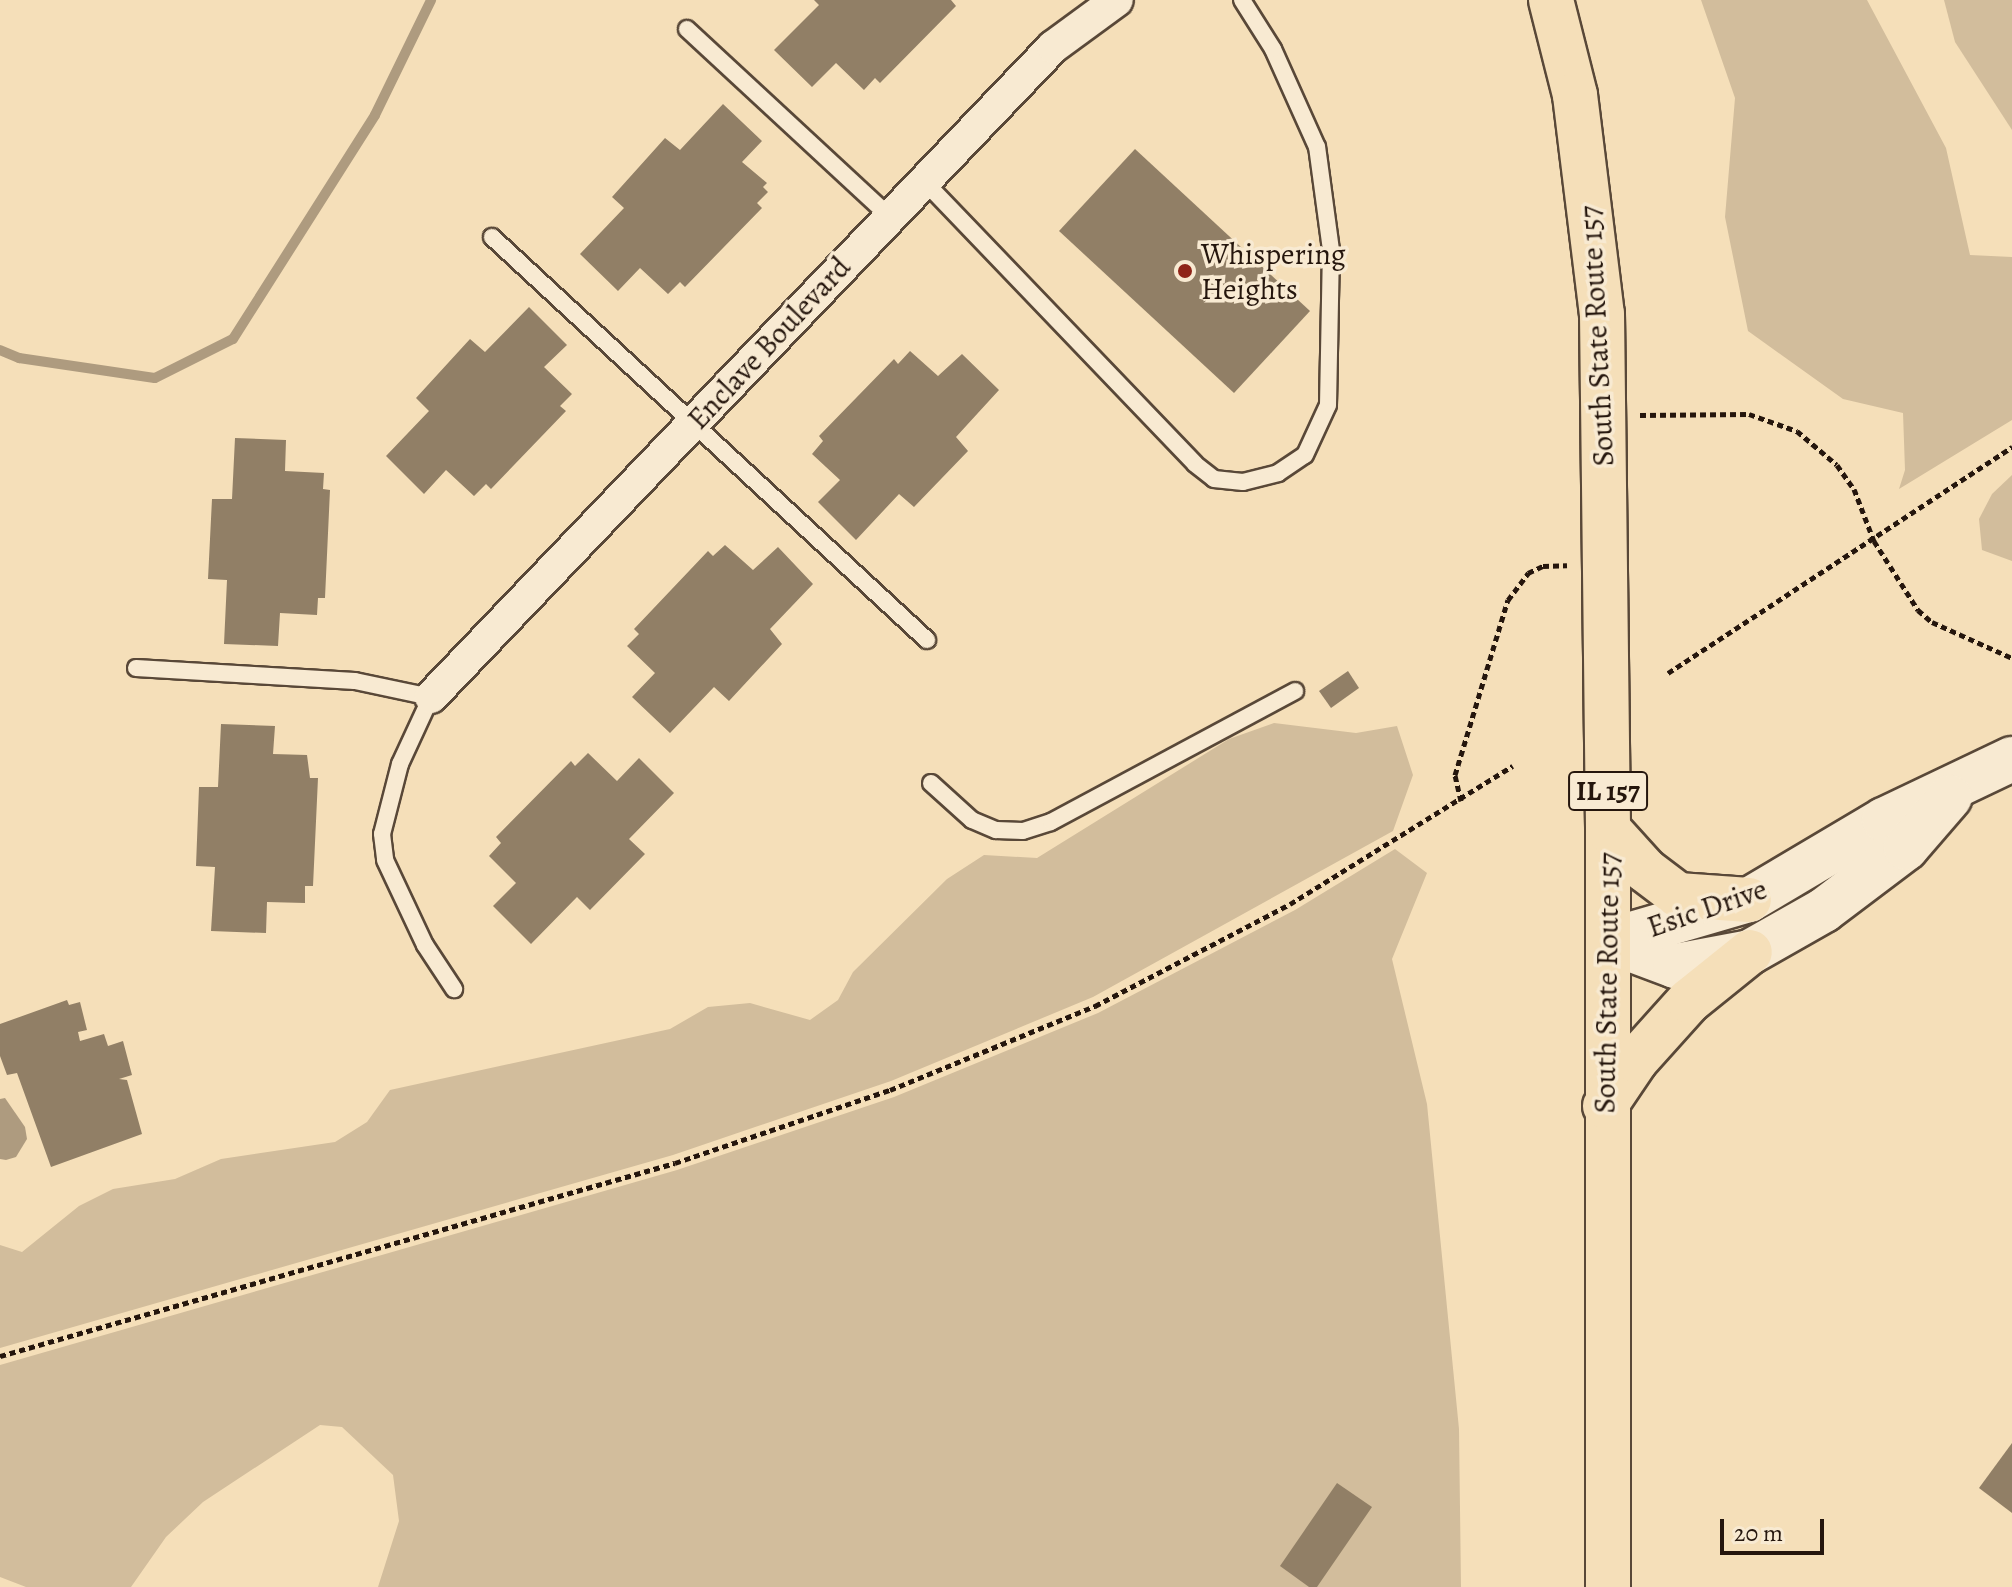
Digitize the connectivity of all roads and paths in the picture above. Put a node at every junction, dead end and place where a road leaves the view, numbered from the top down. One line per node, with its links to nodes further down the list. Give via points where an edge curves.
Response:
1 (1117, 0): 5 (street, Enclave Boulevard, via 1053,47)
2 (1242, 0): 5 (lane, via 1273,49 1317,147 1331,250 1328,405 1305,455 1278,473 1243,482 1214,479 1195,464)
3 (1551, 0): 8 (main road, South State Route 157 / IL 157, via 1575,95 1595,226)
4 (687, 29): 6 (lane)
5 (923, 180): 6 (street, Enclave Boulevard)
6 (888, 215): 9 (street, Enclave Boulevard)
7 (492, 237): 9 (lane)
8 (1604, 416): 11 (path, via 1710,413 1774,419 1837,465 1870,520); 12 (main road, South State Route 157 / IL 157)
9 (695, 422): 13 (lane); 18 (street, Enclave Boulevard)
10 (2012, 447): 11 (path)
11 (1874, 541): 14 (path, via 1918,610); 16 (path)
12 (1605, 564): 23 (path, via 1543,566 1528,573 1508,600 1455,775); 24 (main road, South State Route 157 / IL 157)
13 (927, 640)
14 (2012, 658)
15 (136, 668): 18 (lane, via 355,681)
16 (1668, 673)
17 (1295, 691): 21 (lane, via 1051,822 1023,831 996,830 972,820)
18 (431, 697): 28 (lane, via 400,764 382,834 385,860 425,945)
19 (2012, 759): 22 (street, Esic Drive)
20 (1513, 766): 23 (path)
21 (931, 783)
22 (1956, 789): 25 (street, Esic Drive, via 1884,820); 27 (street, Esic Drive, via 1906,848 1824,910)
23 (1461, 801): 30 (path, via 1290,904 1095,1006 890,1090 675,1163)
24 (1608, 829): 25 (main road, via 1645,870 1678,895); 26 (main road, South State Route 157 / IL 157)
25 (1749, 900): 26 (street, Esic Drive)
26 (1608, 941): 27 (street, Esic Drive, via 1675,966); 29 (main road, South State Route 157 / IL 157)
27 (1750, 952): 29 (main road, via 1689,1001 1636,1060)
28 (454, 989)
29 (1605, 1106): 31 (main road, South State Route 157 / IL 157)
30 (0, 1356)
31 (1608, 1587)

